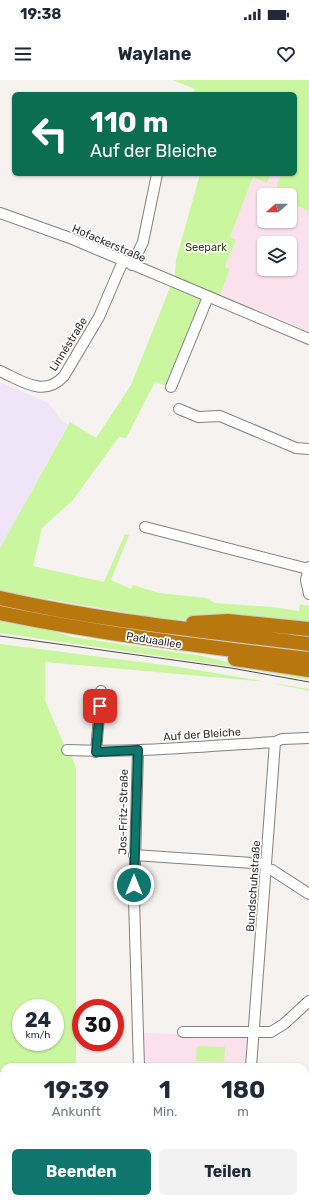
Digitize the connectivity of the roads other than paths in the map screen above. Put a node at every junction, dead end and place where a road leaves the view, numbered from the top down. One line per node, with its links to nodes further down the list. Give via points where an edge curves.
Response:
1 (156, 176): 3 (street, Linnéstraße, via 143,242)
2 (0, 213): 3 (street, Hofackerstraße, via 70,238)
3 (128, 263): 4 (street, Hofackerstraße); 6 (street, Linnéstraße, via 99,317 58,383 48,387 37,387)
4 (208, 297): 5 (street, Hofackerstraße); 7 (street)
5 (309, 339)
6 (0, 371)
7 (171, 387)
8 (179, 409): 9 (street, via 198,416 220,416 296,448)
9 (309, 449)
10 (145, 527): 11 (street)
11 (309, 568): 12 (street, via 306,580)
12 (309, 594)
13 (0, 598): 15 (highway, Paduaallee)
14 (0, 613): 18 (highway, Paduaallee, via 72,628)
15 (158, 626): 16 (highway, via 228,621); 17 (highway, Paduaallee)
16 (309, 629)
17 (309, 644)
18 (188, 645): 19 (highway, Paduaallee); 20 (highway, via 235,659)
19 (309, 659)
20 (309, 670)
21 (101, 691): 26 (street)
22 (309, 738): 23 (street, Auf der Bleiche, via 282,739)
23 (275, 742): 25 (street, Auf der Bleiche); 28 (street, Bundschuhstraße)
24 (67, 750): 26 (street, Auf der Bleiche)
25 (138, 750): 26 (street, Auf der Bleiche); 27 (street, Jos-Fritz-Straße)
26 (96, 752)
27 (134, 855): 28 (street); 33 (street, Jos-Fritz-Straße)
28 (266, 867): 29 (street); 32 (street, Bundschuhstraße)
29 (309, 894)
30 (309, 1001): 32 (street, via 277,1029 271,1032)
31 (183, 1032): 32 (street)
32 (254, 1032): 34 (street, Bundschuhstraße)
33 (138, 1063)
34 (251, 1063)

